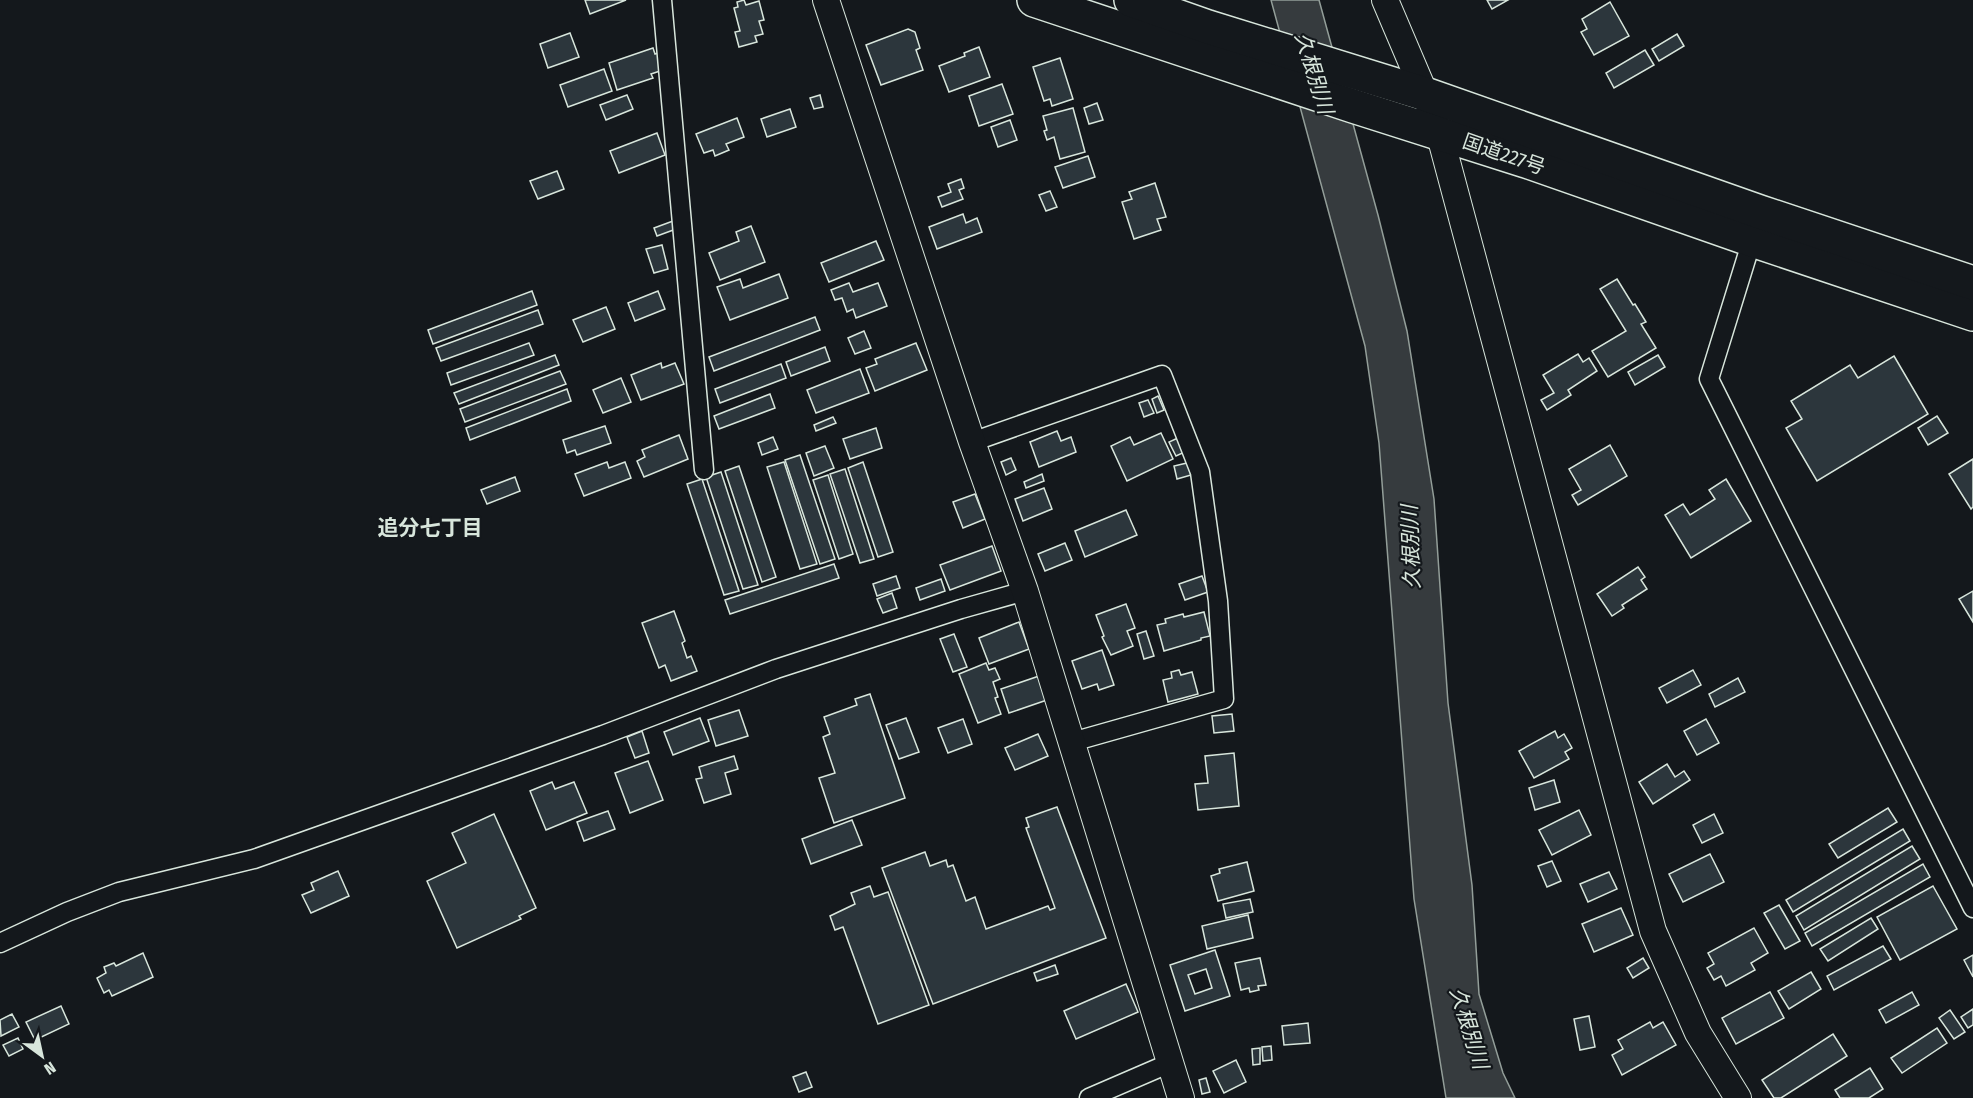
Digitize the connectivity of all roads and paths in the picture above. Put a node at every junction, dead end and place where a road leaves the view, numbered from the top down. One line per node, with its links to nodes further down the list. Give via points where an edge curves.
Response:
1 (662, 0): 12 (street)
2 (826, 0): 11 (street)
3 (1034, 0): 7 (highway, 国道227号)
4 (1131, 0): 6 (highway, 国道227号)
5 (1385, 0): 6 (street)
6 (1425, 94): 7 (street); 9 (highway, 国道227号)
7 (1439, 132): 8 (highway, 国道227号); 20 (street, via 1653,931 1698,1033)
8 (1752, 240): 10 (highway, 国道227号); 15 (street, via 1709,379)
9 (1973, 283)
10 (1973, 314)
11 (972, 442): 13 (street); 14 (street, via 1162,375 1200,472 1218,601 1224,699)
12 (704, 470)
13 (1025, 591): 14 (street); 16 (street, via 776,669 254,859 119,892)
14 (1072, 742): 17 (street)
15 (1973, 908)
16 (0, 943)
17 (1170, 1063): 18 (street); 19 (street)
18 (1089, 1098)
19 (1181, 1098)
20 (1738, 1098)

